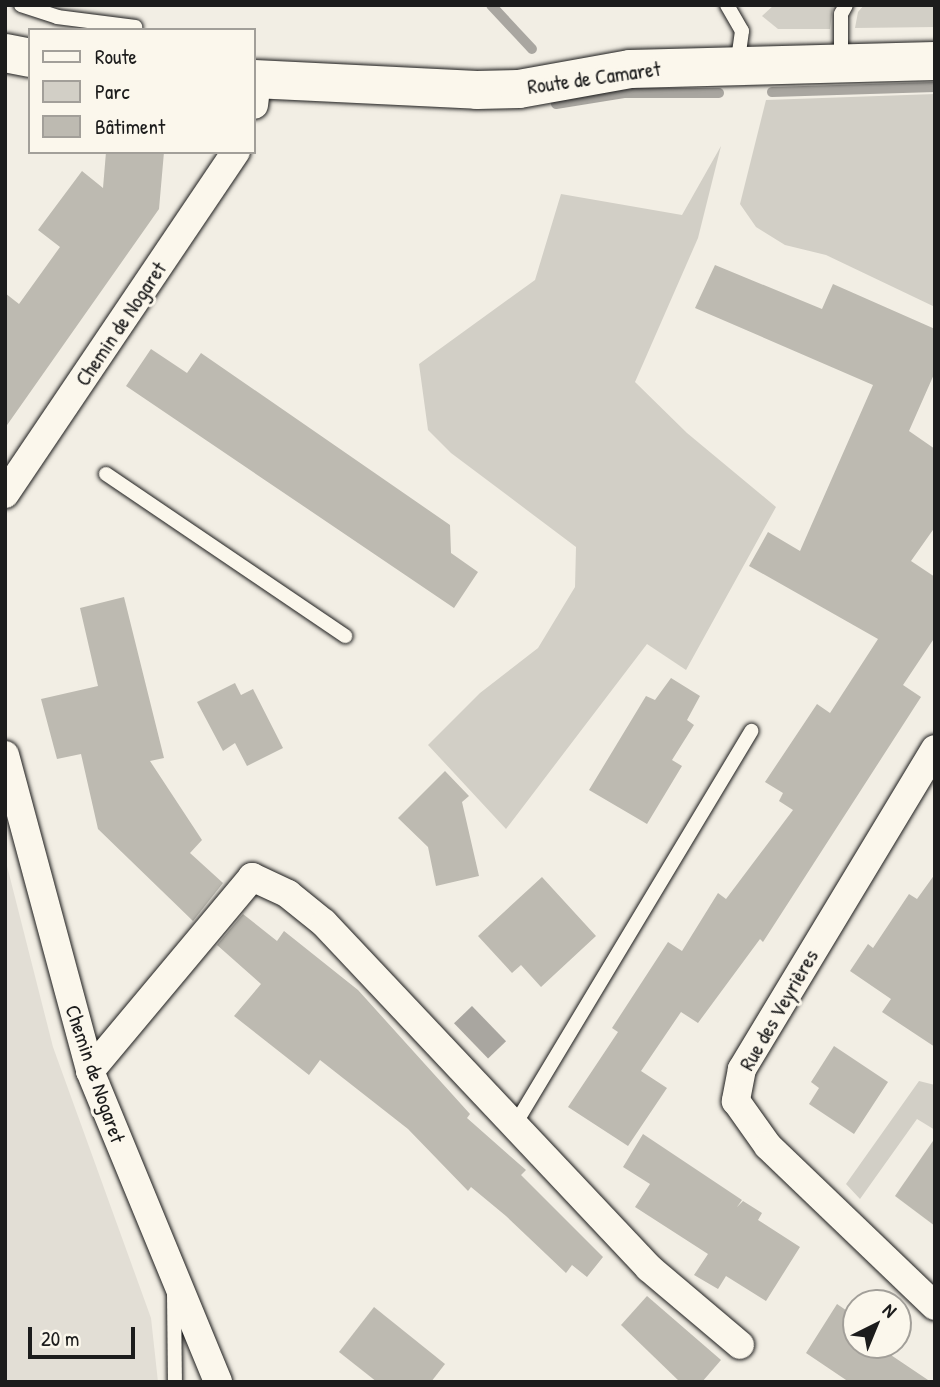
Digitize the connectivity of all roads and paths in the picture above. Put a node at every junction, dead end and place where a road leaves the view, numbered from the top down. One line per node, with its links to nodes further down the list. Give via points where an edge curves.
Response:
1 (21, 5): 4 (lane)
2 (727, 5): 10 (lane, via 742,31)
3 (845, 5): 9 (lane)
4 (62, 11): 5 (lane)
5 (135, 27)
6 (5, 53): 7 (main road)
7 (28, 58)
8 (935, 61): 9 (main road, Route de Camaret)
9 (841, 63): 10 (main road, Route de Camaret)
10 (737, 66): 11 (main road, Route de Camaret, via 630,69 520,89)
11 (256, 88)
12 (235, 154): 14 (street, Chemin de Nogaret)
13 (106, 474): 15 (lane)
14 (5, 494)
15 (345, 636)
16 (751, 731): 20 (lane)
17 (935, 749): 22 (street, Rue des Veyrières, via 742,1069 736,1101 768,1146)
18 (5, 754): 19 (street, Chemin de Nogaret)
19 (90, 1070): 20 (street, via 252,877 288,894 324,923); 21 (street, Chemin de Nogaret)
20 (514, 1126): 23 (street, via 649,1268)
21 (174, 1270): 24 (lane); 25 (street, Chemin de Nogaret)
22 (935, 1306)
23 (740, 1345)
24 (175, 1382)
25 (218, 1382)

